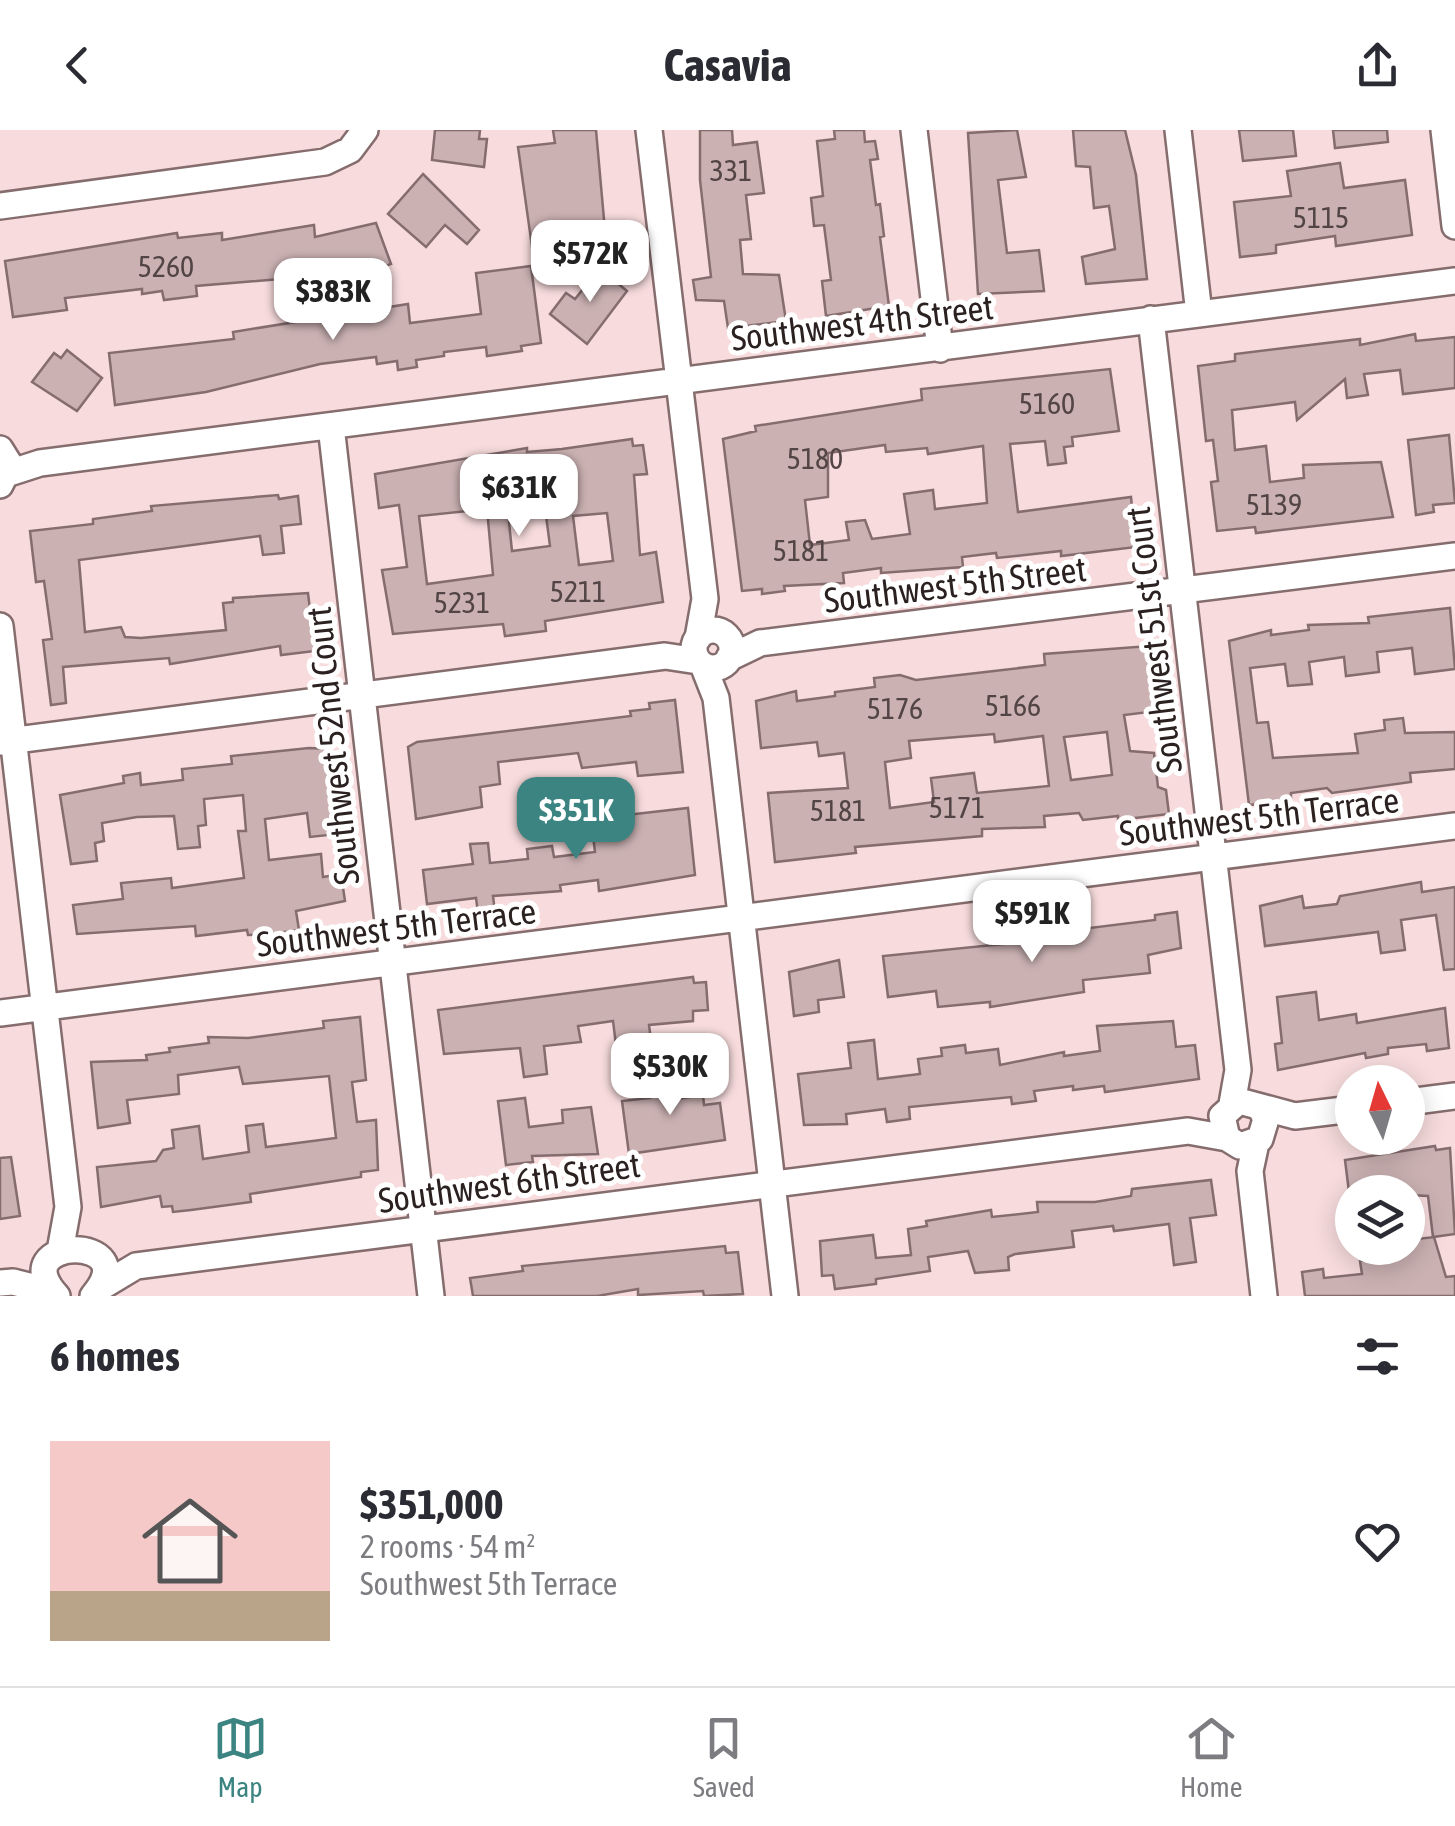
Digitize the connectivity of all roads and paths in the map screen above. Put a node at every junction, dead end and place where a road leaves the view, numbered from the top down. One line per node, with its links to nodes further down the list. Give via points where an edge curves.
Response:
1 (649, 130): 12 (street)
2 (914, 130): 11 (street)
3 (1178, 130): 9 (street)
4 (1444, 130): 7 (street)
5 (362, 136): 6 (street, via 340,156 313,164)
6 (0, 206)
7 (1455, 226)
8 (1455, 282): 9 (street, Southwest 4th Street)
9 (1199, 314): 10 (street, Southwest 4th Street)
10 (1151, 320): 11 (street, Southwest 4th Street); 16 (street, Southwest 51st Court)
11 (940, 348): 12 (street, Southwest 4th Street)
12 (679, 380): 13 (street, Southwest 4th Street); 18 (street)
13 (331, 426): 14 (street, Southwest 4th Street); 19 (street, Southwest 52nd Court)
14 (4, 465)
15 (1455, 556): 16 (street, Southwest 5th Street)
16 (1182, 591): 18 (street, Southwest 5th Street); 22 (street, Southwest 51st Court)
17 (0, 626): 20 (street)
18 (712, 649): 19 (street, Southwest 5th Street); 23 (street)
19 (362, 697): 20 (street, Southwest 5th Street); 24 (street, Southwest 52nd Court)
20 (7, 741): 25 (street)
21 (1455, 826): 22 (street, Southwest 5th Terrace)
22 (1215, 857): 23 (street, Southwest 5th Terrace); 30 (street, Southwest 51st Court)
23 (743, 918): 24 (street, Southwest 5th Terrace); 31 (street)
24 (391, 963): 25 (street, Southwest 5th Terrace); 33 (street, Southwest 52nd Court)
25 (45, 1007): 26 (street, Southwest 5th Terrace); 32 (street)
26 (0, 1013)
27 (1455, 1096): 28 (street)
28 (1425, 1100)
29 (1335, 1111): 30 (street, Southwest 6th Street)
30 (1244, 1123): 31 (street, Southwest 6th Street); 42 (street, Southwest 51st Court)
31 (772, 1183): 33 (street, Southwest 6th Street); 41 (street)
32 (68, 1207): 34 (street); 35 (street)
33 (423, 1229): 36 (street, Southwest 6th Street); 40 (street, Southwest 52nd Court)
34 (93, 1253): 35 (street, Southwest 6th Street, via 74,1246); 36 (street, Southwest 6th Street); 38 (street, via 104,1272)
35 (56, 1256): 37 (street); 39 (street, via 48,1280)
36 (136, 1266): 38 (street, Southwest 6th Street)
37 (6, 1283): 39 (street)
38 (97, 1292)
39 (55, 1294)
40 (431, 1296)
41 (785, 1296)
42 (1264, 1296)

